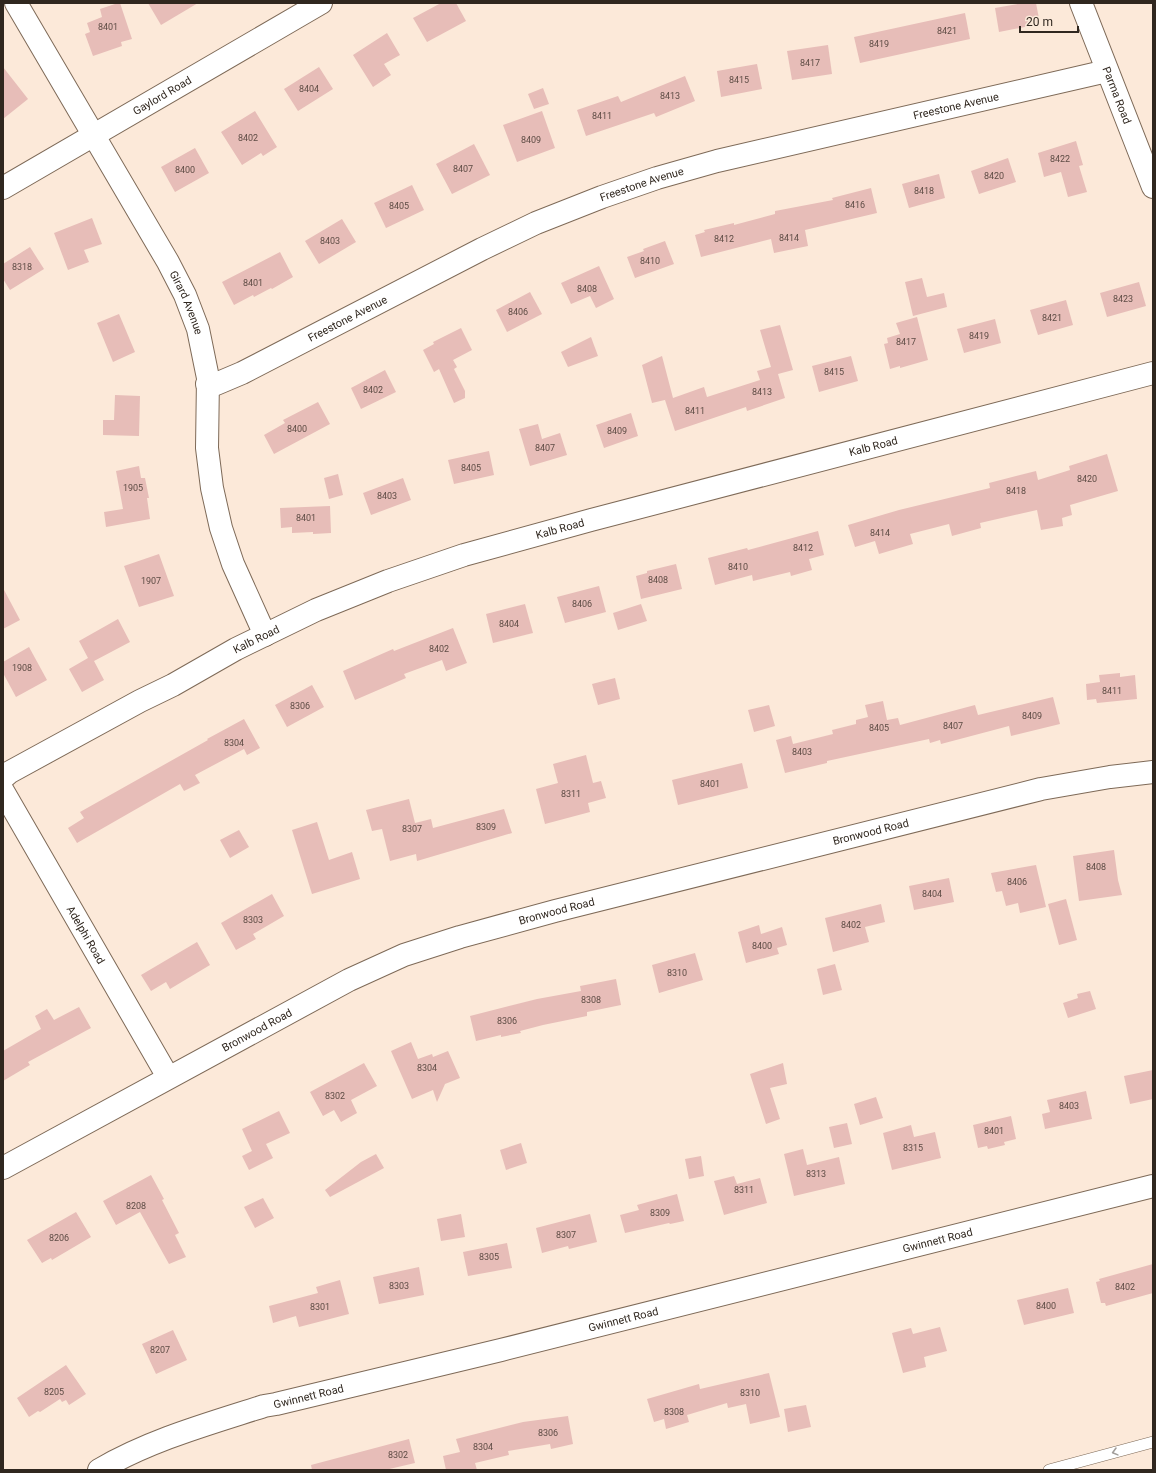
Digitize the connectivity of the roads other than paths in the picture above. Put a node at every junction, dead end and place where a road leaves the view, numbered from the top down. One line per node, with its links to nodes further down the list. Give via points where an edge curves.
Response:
1 (16, 3): 5 (street, Girard Avenue)
2 (321, 3): 5 (street, Gaylord Road)
3 (1081, 3): 4 (street, Parma Road)
4 (1107, 71): 7 (street, Parma Road); 9 (street, Freestone Avenue, via 717,162 609,194 536,223 482,249 242,373 216,384)
5 (93, 135): 6 (street, Gaylord Road); 9 (street, Girard Avenue, via 185,295 198,329)
6 (3, 188)
7 (1153, 188)
8 (1153, 373): 10 (street, Kalb Road, via 464,555 388,581 316,610)
9 (207, 384): 10 (street, Girard Avenue, via 208,448 212,488 221,528 233,564)
10 (265, 635): 12 (street, Kalb Road, via 133,704)
11 (1153, 772): 14 (street, Bronwood Road, via 1041,789 460,937 404,955 349,980)
12 (3, 778)
13 (3, 791): 14 (street, Adelphi Road)
14 (168, 1078): 15 (street, Bronwood Road)
15 (3, 1168)
16 (1153, 1186): 18 (street, Gwinnett Road, via 501,1350 264,1406 181,1432)
17 (1153, 1442): 19 (lane, one-way to 19)
18 (99, 1470)
19 (1049, 1470)

